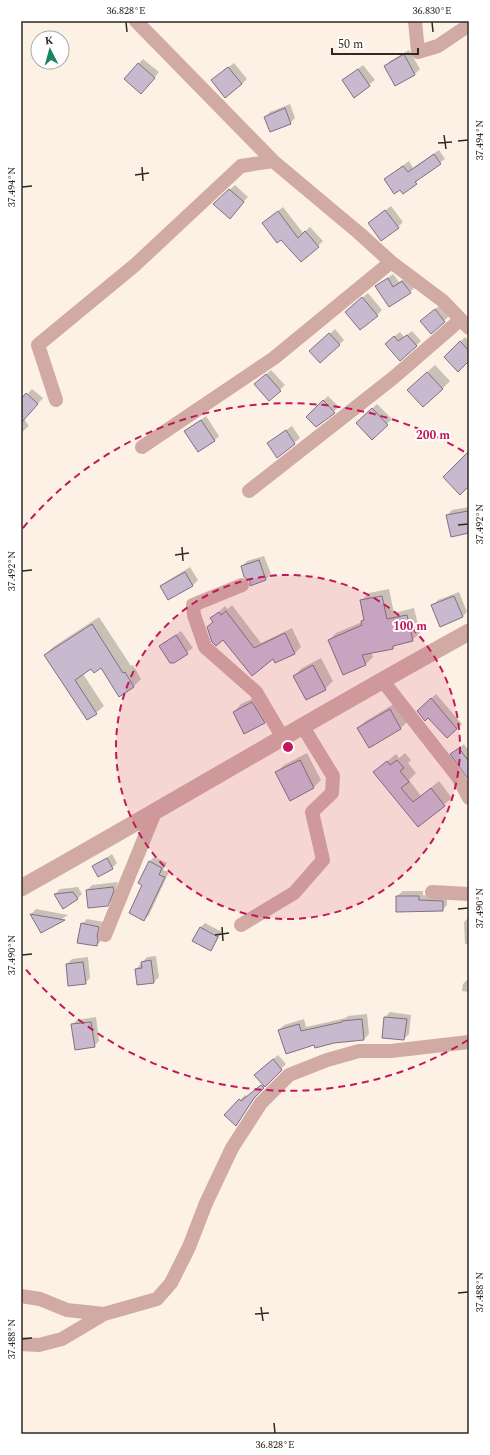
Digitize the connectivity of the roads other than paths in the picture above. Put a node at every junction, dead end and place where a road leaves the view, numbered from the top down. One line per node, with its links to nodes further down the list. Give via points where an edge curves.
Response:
1 (136, 21): 4 (street)
2 (415, 21): 3 (street, via 418,52 438,46)
3 (469, 25)
4 (273, 162): 5 (street); 7 (street, via 241,166 135,265 38,345)
5 (391, 262): 6 (street, via 443,301); 8 (street, via 274,358)
6 (464, 324): 9 (street)
7 (56, 400)
8 (142, 447)
9 (249, 491)
10 (242, 585): 14 (street, via 193,606 194,615 205,647 256,692)
11 (469, 632): 12 (street)
12 (382, 680): 13 (street); 15 (street, via 458,777)
13 (303, 727): 14 (street); 20 (street, via 333,776 332,793 312,812 323,860 294,893)
14 (283, 738): 16 (street)
15 (469, 798)
16 (155, 812): 17 (street); 21 (street)
17 (21, 888)
18 (432, 892): 19 (street)
19 (469, 894)
20 (241, 925)
21 (105, 935)
22 (469, 1042): 24 (street, via 391,1051 359,1051 289,1075 261,1103 232,1148 171,1283 157,1299)
23 (21, 1296): 24 (street, via 40,1299 66,1310)
24 (104, 1314): 25 (street, via 62,1339 39,1345)
25 (21, 1344)

